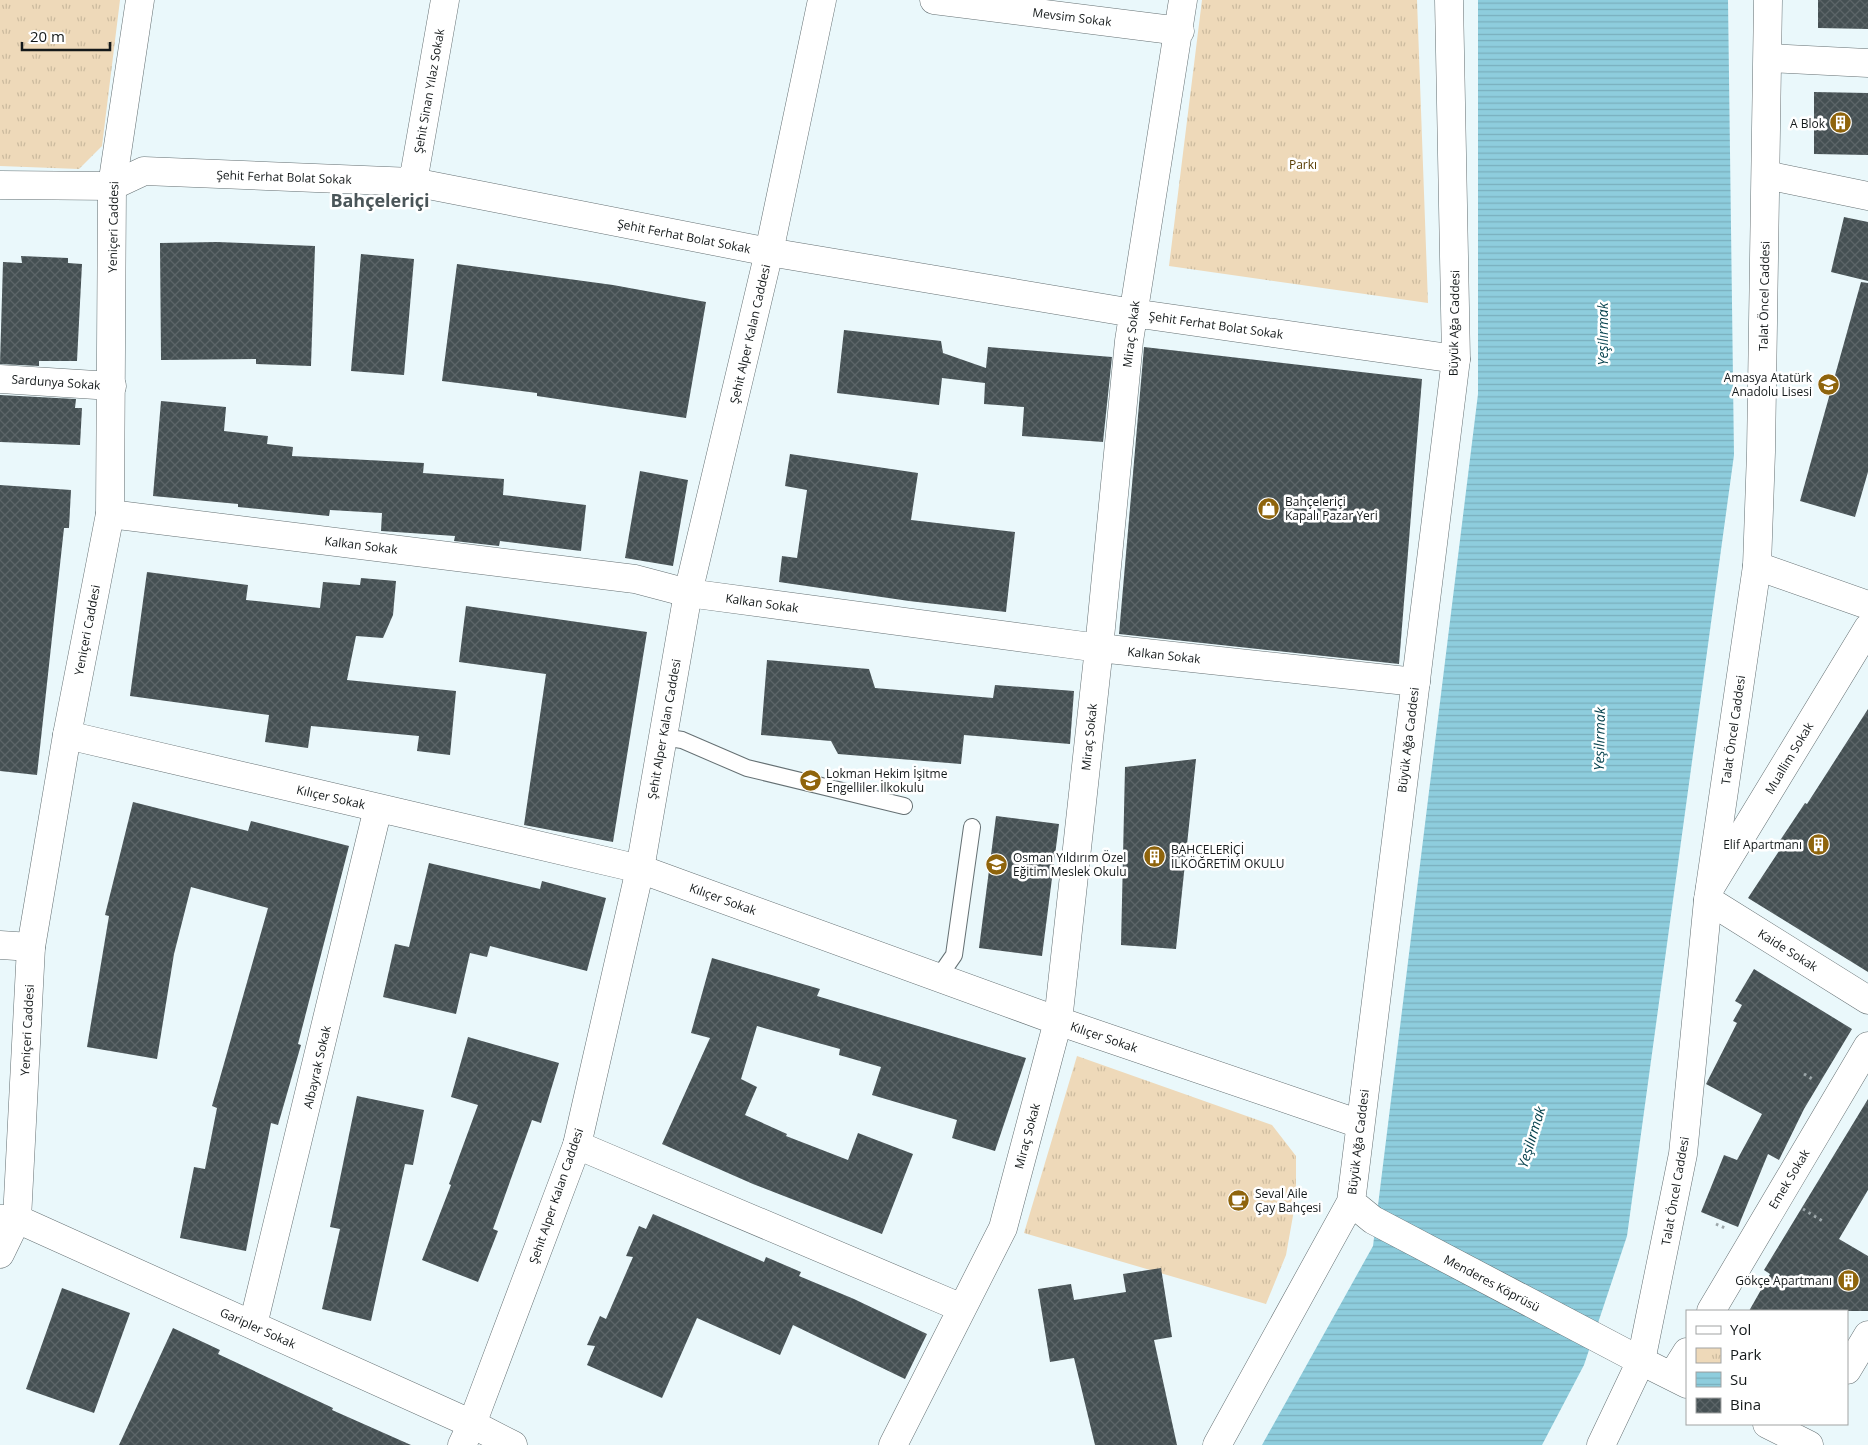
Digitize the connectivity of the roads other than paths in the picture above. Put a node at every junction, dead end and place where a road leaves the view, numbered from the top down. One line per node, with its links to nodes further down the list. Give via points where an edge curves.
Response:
1 (140, 0): 14 (street, Yeniçeri Caddesi)
2 (445, 0): 12 (street, Şehit Sinan Yılaz Sokak)
3 (822, 0): 16 (street, Şehit Alper Kalan Caddesi)
4 (934, 0): 8 (street, Mevsim Sokak)
5 (1183, 0): 8 (street, Miraç Sokak)
6 (1449, 0): 18 (street, Büyük Ağa Caddesi)
7 (1768, 0): 9 (street, Talat Öncel Caddesi)
8 (1180, 31): 17 (street, Miraç Sokak)
9 (1768, 58): 10 (street); 11 (street, Talat Öncel Caddesi)
10 (1868, 63)
11 (1766, 174): 15 (street); 22 (street, Talat Öncel Caddesi)
12 (413, 182): 14 (street, Şehit Ferhat Bolat Sokak, via 144,171); 16 (street, Şehit Ferhat Bolat Sokak)
13 (0, 185): 14 (street, Şehit Ferhat Bolat Sokak)
14 (112, 186): 20 (street, Yeniçeri Caddesi)
15 (1868, 196)
16 (769, 252): 17 (street, Şehit Ferhat Bolat Sokak); 23 (street, Şehit Alper Kalan Caddesi)
17 (1133, 313): 18 (street, Şehit Ferhat Bolat Sokak); 26 (street, Miraç Sokak)
18 (1456, 359): 27 (street, Büyük Ağa Caddesi)
19 (0, 379): 20 (street, Sardunya Sokak)
20 (112, 386): 21 (street, Yeniçeri Caddesi)
21 (110, 514): 23 (street, Kalkan Sokak, via 635,579); 28 (street, Yeniçeri Caddesi)
22 (1757, 566): 24 (street); 34 (street, Talat Öncel Caddesi)
23 (688, 593): 26 (street, Kalkan Sokak); 29 (street, Şehit Alper Kalan Caddesi)
24 (1868, 605)
25 (1868, 628): 34 (street, Muallim Sokak)
26 (1099, 648): 27 (street, Kalkan Sokak); 39 (street, Miraç Sokak)
27 (1416, 682): 41 (street, Büyük Ağa Caddesi)
28 (67, 735): 31 (street, Kılıçer Sokak); 36 (street, Yeniçeri Caddesi)
29 (663, 737): 30 (lane, via 682,740 747,768); 33 (street, Şehit Alper Kalan Caddesi)
30 (904, 806)
31 (378, 808): 33 (street, Kılıçer Sokak); 48 (street, Albayrak Sokak)
32 (972, 827): 37 (lane, via 954,955)
33 (640, 869): 37 (street, Kılıçer Sokak); 42 (street, Şehit Alper Kalan Caddesi)
34 (1709, 894): 38 (street, Kaide Sokak); 51 (street, Talat Öncel Caddesi, via 1683,1154)
35 (0, 945): 36 (street)
36 (31, 947): 44 (street, Yeniçeri Caddesi)
37 (938, 978): 39 (street, Kılıçer Sokak)
38 (1868, 1000)
39 (1058, 1021): 41 (street, Kılıçer Sokak); 46 (street, Miraç Sokak, via 1003,1228)
40 (1868, 1046): 47 (street, Emek Sokak)
41 (1360, 1124): 43 (street, Büyük Ağa Caddesi)
42 (577, 1144): 46 (street); 55 (street, Şehit Alper Kalan Caddesi)
43 (1351, 1202): 51 (street, Menderes Köprüsü, via 1373,1220); 59 (street, Büyük Ağa Caddesi)
44 (9, 1219): 45 (street, Yeniçeri Caddesi); 48 (street, Garipler Sokak)
45 (0, 1254)
46 (962, 1308): 58 (street, Miraç Sokak)
47 (1712, 1310)
48 (253, 1325): 55 (street, Garipler Sokak)
49 (1868, 1335): 52 (street)
50 (1686, 1356): 53 (street)
51 (1641, 1361): 53 (street, Menderes Köprüsü); 60 (street, Talat Öncel Caddesi)
52 (1848, 1368)
53 (1680, 1380)
54 (1770, 1425): 56 (street)
55 (467, 1435): 57 (street, Garipler Sokak)
56 (1807, 1439)
57 (513, 1445)
58 (893, 1445)
59 (1217, 1445)
60 (1601, 1445)

